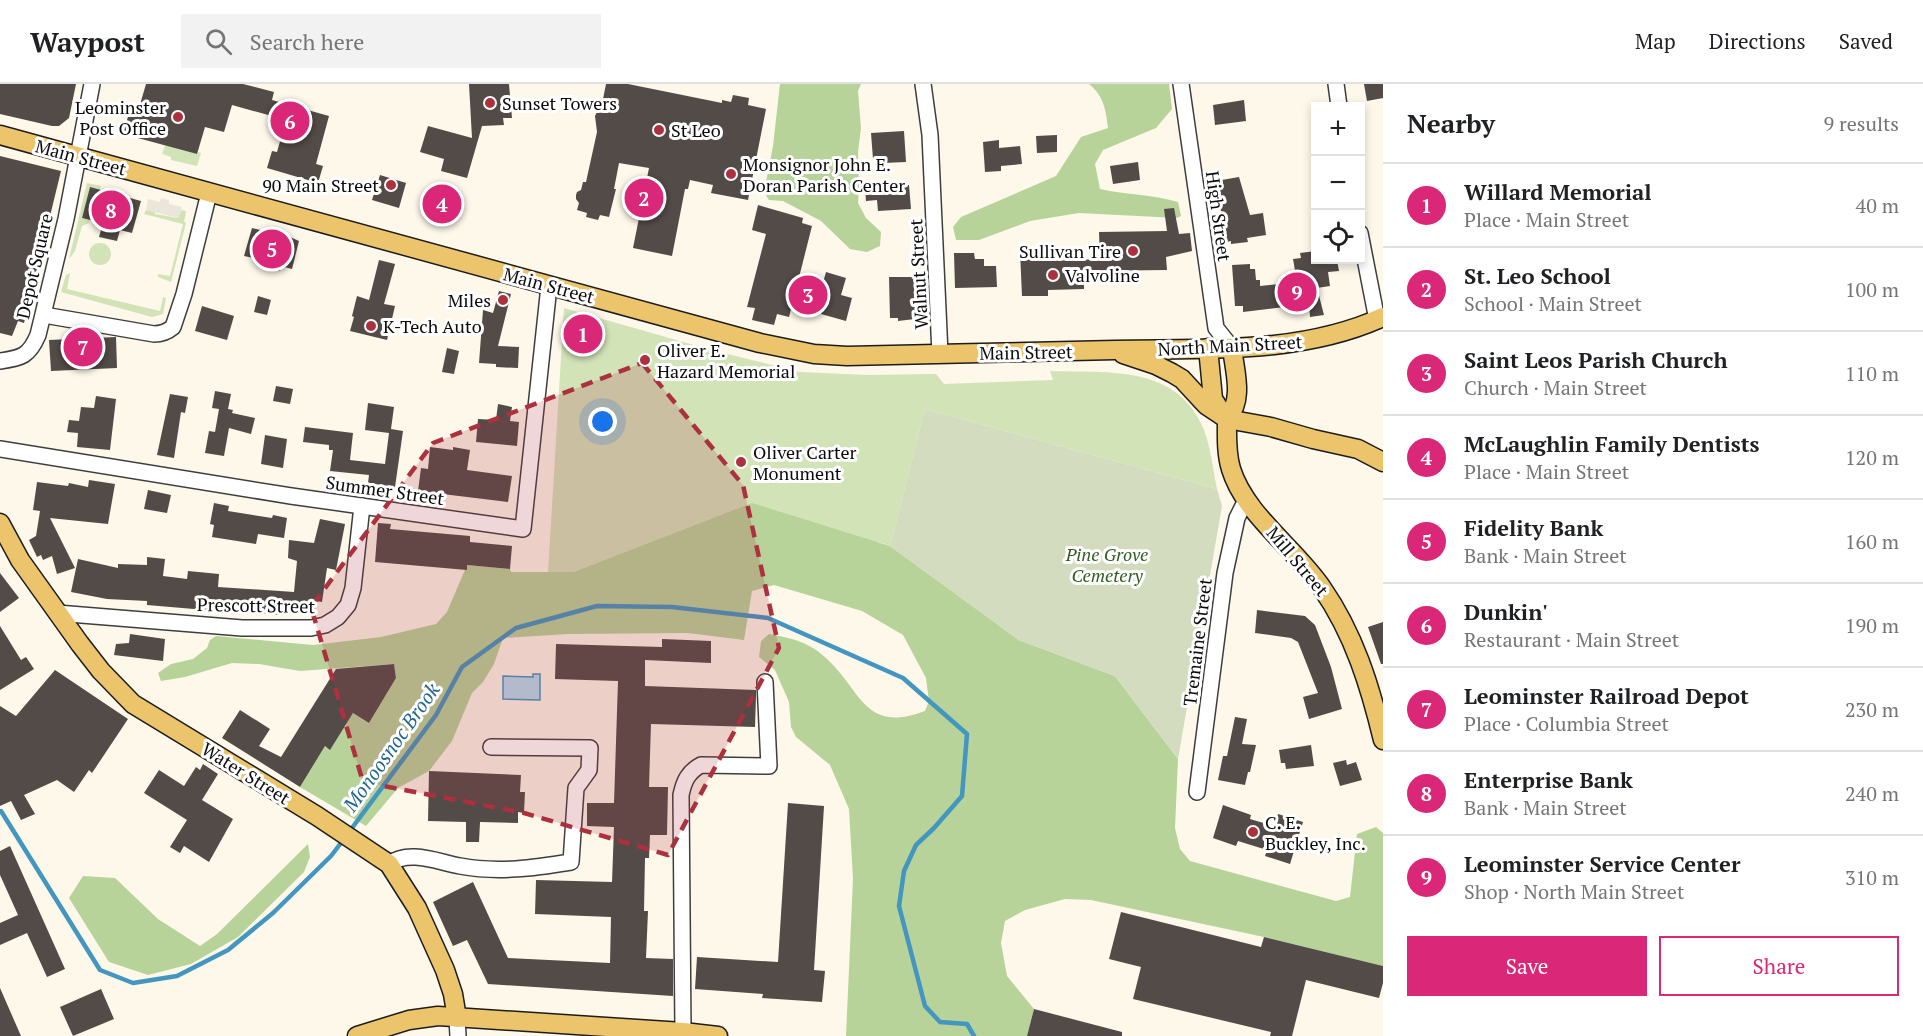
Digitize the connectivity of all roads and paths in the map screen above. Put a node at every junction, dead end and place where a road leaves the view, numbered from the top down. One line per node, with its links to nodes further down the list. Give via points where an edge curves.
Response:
1 (92, 84): 7 (street, Depot Square)
2 (923, 84): 17 (street, Walnut Street, via 930,135)
3 (1181, 84): 13 (street, High Street)
4 (1336, 84): 5 (street)
5 (1338, 102)
6 (0, 135): 7 (main road, Main Street)
7 (79, 156): 8 (main road, Main Street); 11 (street, Depot Square)
8 (209, 193): 10 (main road, Main Street); 11 (street, via 184,294 169,330 154,334)
9 (1365, 254): 12 (street)
10 (549, 286): 17 (main road, Main Street, via 814,354); 23 (street, Summer Street, via 523,529)
11 (44, 315): 18 (street, Depot Square, via 27,354)
12 (1380, 319): 15 (main road, North Main Street, via 1335,335)
13 (1216, 328): 14 (street); 15 (street)
14 (1208, 348): 15 (main road, North Main Street); 16 (main road, North Main Street); 19 (main road, via 1213,399)
15 (1232, 348): 19 (main road, via 1238,396)
16 (1110, 350): 17 (main road, Main Street); 19 (main road, via 1172,373)
17 (940, 354)
18 (0, 361)
19 (1227, 419): 21 (main road, via 1358,449); 22 (main road, Mill Street, via 1231,469)
20 (0, 449): 23 (street, Summer Street)
21 (1383, 462)
22 (1246, 500): 27 (main road, Mill Street, via 1314,577 1335,607 1361,663); 29 (street, Tremaine Street, via 1225,573)
23 (362, 506): 25 (street, Prescott Street, via 353,588 348,604 326,625 242,627)
24 (0, 524): 25 (main road, Water Street)
25 (57, 613): 30 (main road, Water Street, via 101,671 133,704)
26 (765, 682): 32 (street, via 769,766 701,765 684,781)
27 (1383, 740)
28 (491, 747): 30 (street, via 590,748 589,770 576,788 571,862 497,870 421,857)
29 (1197, 792)
30 (382, 859): 31 (main road, Water Street, via 417,908 445,970)
31 (457, 1027): 32 (main road); 33 (main road, via 426,1016)
32 (683, 1032): 34 (main road)
33 (357, 1036)
34 (718, 1036)

